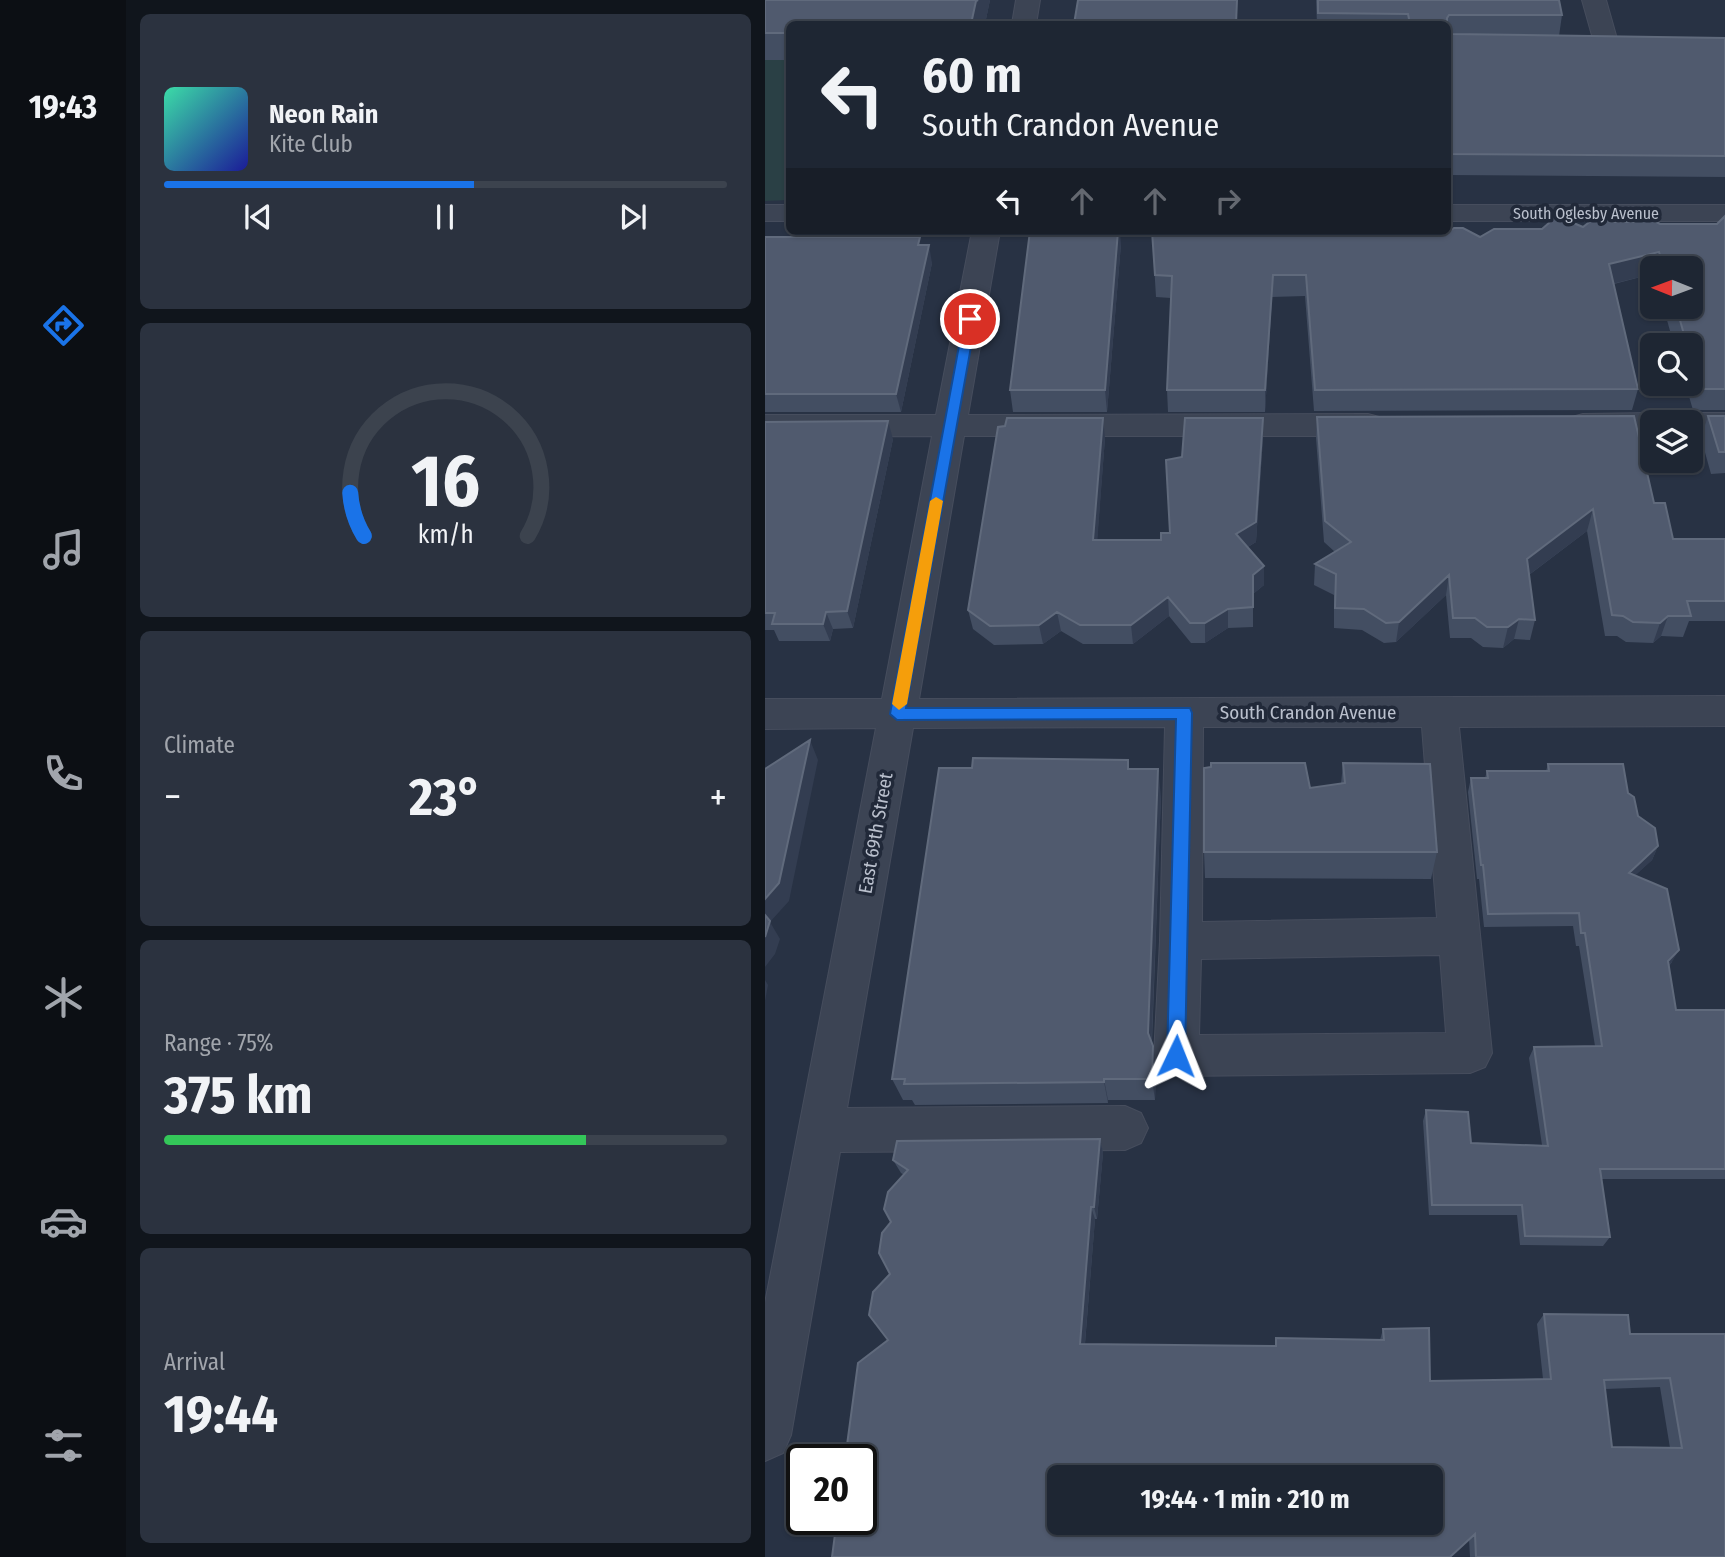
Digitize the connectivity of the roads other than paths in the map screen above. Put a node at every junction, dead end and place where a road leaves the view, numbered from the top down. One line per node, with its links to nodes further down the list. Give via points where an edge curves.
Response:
1 (1028, 0): 3 (street)
2 (1594, 0): 5 (street)
3 (1024, 21)
4 (1581, 46): 5 (street)
5 (1607, 46): 6 (street)
6 (1634, 46)
7 (765, 213): 8 (street)
8 (786, 213)
9 (1451, 213): 10 (street, South Oglesby Avenue)
10 (1725, 213)
11 (985, 235): 18 (street, East 69th Street)
12 (1640, 424): 16 (street)
13 (1703, 424): 14 (street)
14 (1725, 424)
15 (1402, 425): 18 (street)
16 (1555, 425)
17 (765, 426): 18 (street)
18 (950, 426): 23 (street, East 69th Street)
19 (1725, 711): 20 (street, South Crandon Avenue)
20 (1439, 712): 21 (street, South Crandon Avenue); 24 (street)
21 (1184, 713): 23 (street, South Crandon Avenue); 25 (street)
22 (765, 714): 23 (street, South Crandon Avenue)
23 (897, 714): 27 (street, East 69th Street)
24 (1459, 936): 25 (street); 25 (street, via 1470,1053 1176,1056)
25 (1181, 941)
26 (1125, 1128): 27 (street)
27 (821, 1130): 28 (street, East 69th Street)
28 (765, 1435)

